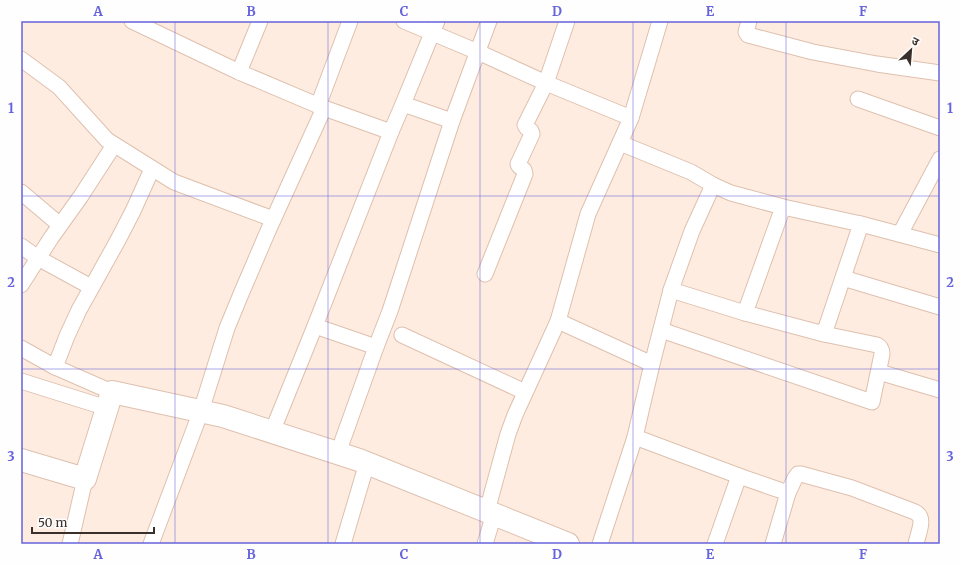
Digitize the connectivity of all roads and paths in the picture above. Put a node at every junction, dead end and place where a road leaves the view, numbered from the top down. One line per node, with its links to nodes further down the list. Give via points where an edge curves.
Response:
1 (132, 21): 12 (street)
2 (260, 21): 12 (street)
3 (350, 21): 17 (street)
4 (404, 21): 9 (street)
5 (489, 21): 10 (street)
6 (567, 21): 14 (street)
7 (660, 21): 18 (street)
8 (749, 21): 13 (street, via 746,32 748,35 812,52)
9 (434, 27): 10 (street); 16 (street)
10 (478, 52): 14 (street); 19 (street)
11 (21, 59): 23 (street, via 59,87 106,140)
12 (239, 72): 17 (street)
13 (940, 73)
14 (546, 83): 18 (street); 36 (street, via 525,125 532,134 518,164 525,174)
15 (858, 99): 20 (street)
16 (404, 104): 19 (street); 21 (street)
17 (321, 107): 21 (street); 29 (street)
18 (631, 118): 22 (street)
19 (452, 121): 48 (street)
20 (940, 128)
21 (391, 132): 44 (street)
22 (620, 143): 26 (street, via 691,172); 43 (street, via 588,214)
23 (114, 145): 25 (street); 31 (street)
24 (940, 158): 32 (street)
25 (152, 169): 29 (street, via 174,182); 39 (street, via 133,211)
26 (713, 185): 28 (street, via 731,193); 40 (street, via 692,231)
27 (21, 192): 31 (street)
28 (783, 207): 30 (street); 42 (street)
29 (274, 219): 57 (street, via 227,328)
30 (861, 224): 32 (street); 37 (street)
31 (60, 225): 35 (street)
32 (900, 234): 33 (street)
33 (940, 245)
34 (21, 246): 35 (street)
35 (38, 258): 38 (street); 39 (street)
36 (485, 274)
37 (843, 278): 41 (street); 47 (street)
38 (21, 285)
39 (91, 287): 51 (street)
40 (671, 290): 42 (street); 45 (street)
41 (940, 307)
42 (745, 314): 47 (street)
43 (558, 321): 50 (street); 55 (street)
44 (315, 326): 48 (street); 58 (street)
45 (661, 330): 50 (street); 52 (street, via 872,402)
46 (402, 334): 55 (street)
47 (824, 334): 52 (street, via 877,344 882,349)
48 (376, 347): 60 (street)
49 (21, 348): 51 (street)
50 (652, 364): 59 (street)
51 (55, 367): 56 (street)
52 (879, 372): 54 (street)
53 (21, 381): 56 (street)
54 (940, 390)
55 (526, 392): 66 (street, via 508,434)
56 (109, 400): 57 (street); 64 (street)
57 (201, 411): 58 (street); 68 (street)
58 (272, 432): 60 (street)
59 (635, 437): 63 (street); 72 (street)
60 (338, 453): 62 (street)
61 (22, 463): 64 (street)
62 (367, 463): 66 (street); 69 (street)
63 (738, 476): 65 (street); 73 (street)
64 (85, 479): 67 (street)
65 (788, 493): 74 (street); 75 (street, via 795,478 801,474 852,488 908,509 921,519)
66 (490, 513): 70 (street); 71 (street)
67 (70, 544)
68 (151, 544)
69 (343, 544)
70 (485, 544)
71 (568, 544)
72 (600, 544)
73 (715, 544)
74 (773, 544)
75 (916, 544)

